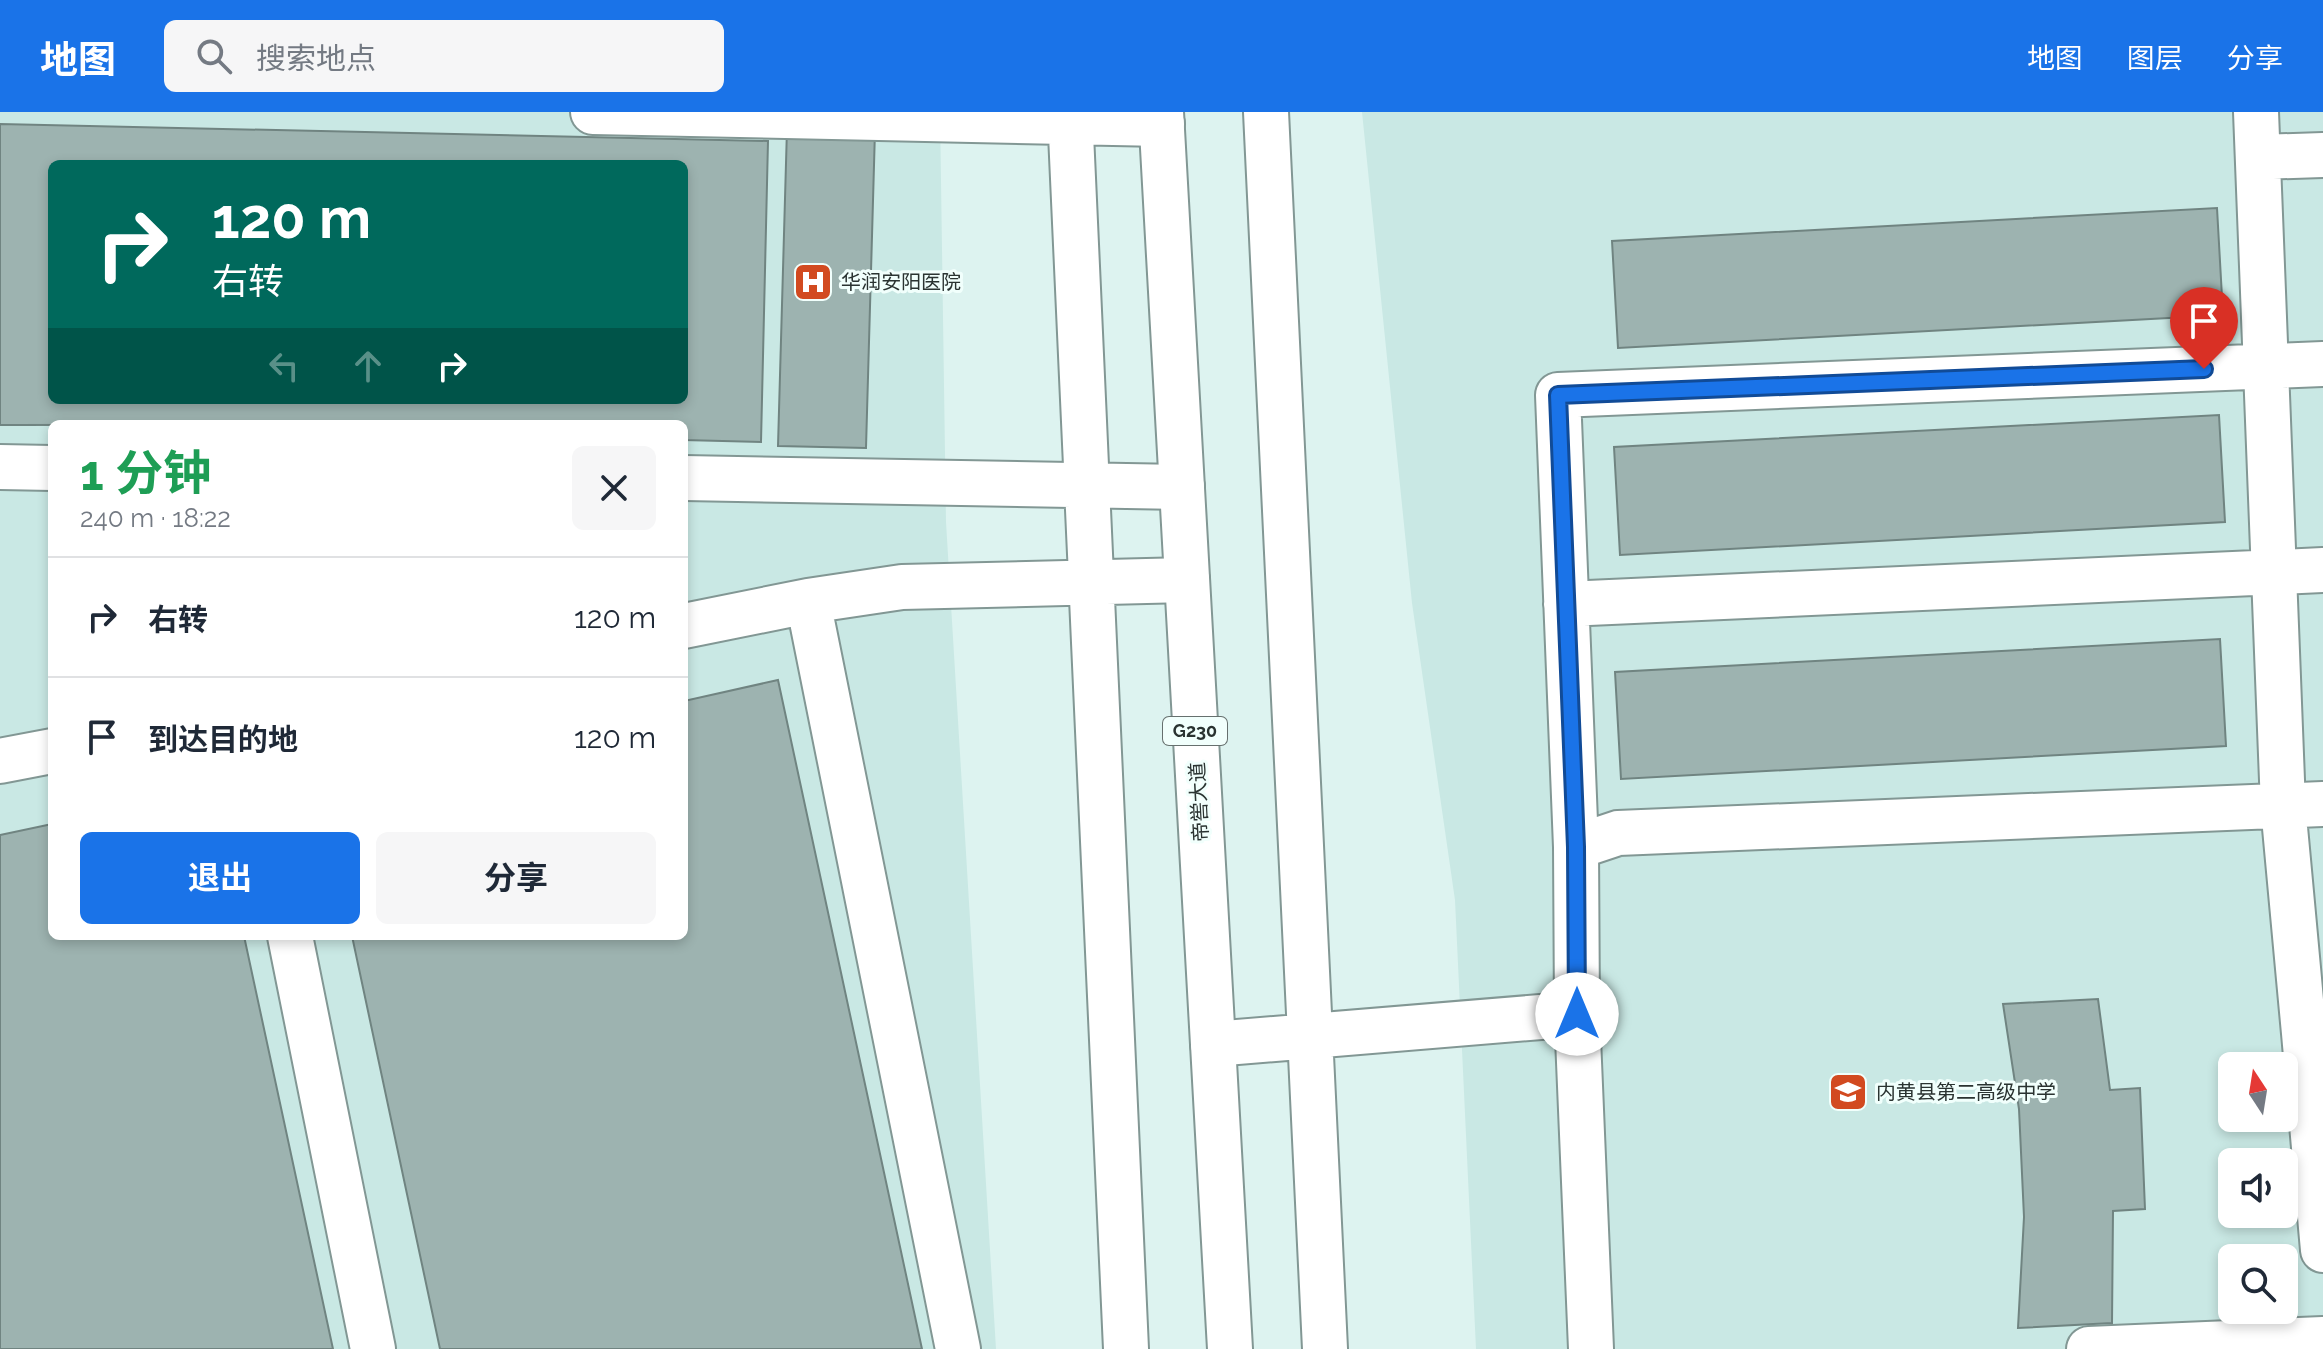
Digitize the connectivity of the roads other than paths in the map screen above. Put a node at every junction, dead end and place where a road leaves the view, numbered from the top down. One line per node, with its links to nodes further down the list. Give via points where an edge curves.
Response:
1 (593, 112): 4 (main road)
2 (1266, 112): 29 (main road)
3 (2256, 112): 7 (main road)
4 (1070, 117): 5 (main road); 13 (main road)
5 (1162, 118): 14 (main road, 帝喾大道 / G230)
6 (2323, 155): 7 (main road)
7 (2258, 157): 9 (main road)
8 (2323, 364): 9 (main road)
9 (2266, 366): 16 (main road); 20 (main road, via 1558,395)
10 (0, 467): 11 (main road)
11 (48, 468)
12 (688, 478): 13 (main road)
13 (1087, 485): 14 (main road); 18 (main road)
14 (1182, 487): 17 (main road, 帝喾大道 / G230)
15 (2323, 570): 16 (main road)
16 (2274, 572): 20 (main road); 24 (main road)
17 (1187, 580): 18 (main road); 30 (main road, 帝喾大道 / G230)
18 (1091, 582): 19 (main road, via 902,587); 35 (main road)
19 (808, 601): 21 (main road); 34 (main road)
20 (1566, 604): 25 (main road)
21 (688, 625)
22 (48, 752): 23 (main road)
23 (0, 761)
24 (2303, 805): 25 (main road, via 1618,833); 28 (main road)
25 (1576, 847): 27 (main road)
26 (291, 940): 33 (main road)
27 (1577, 1014): 29 (main road); 38 (main road)
28 (2314, 1033): 31 (main road)
29 (1310, 1037): 30 (main road); 37 (main road)
30 (1213, 1044): 36 (main road, 帝喾大道 / G230)
31 (2323, 1250)
32 (2323, 1339): 39 (main road)
33 (373, 1349)
34 (958, 1349)
35 (1126, 1349)
36 (1230, 1349)
37 (1325, 1349)
38 (1591, 1349)
39 (2089, 1349)

